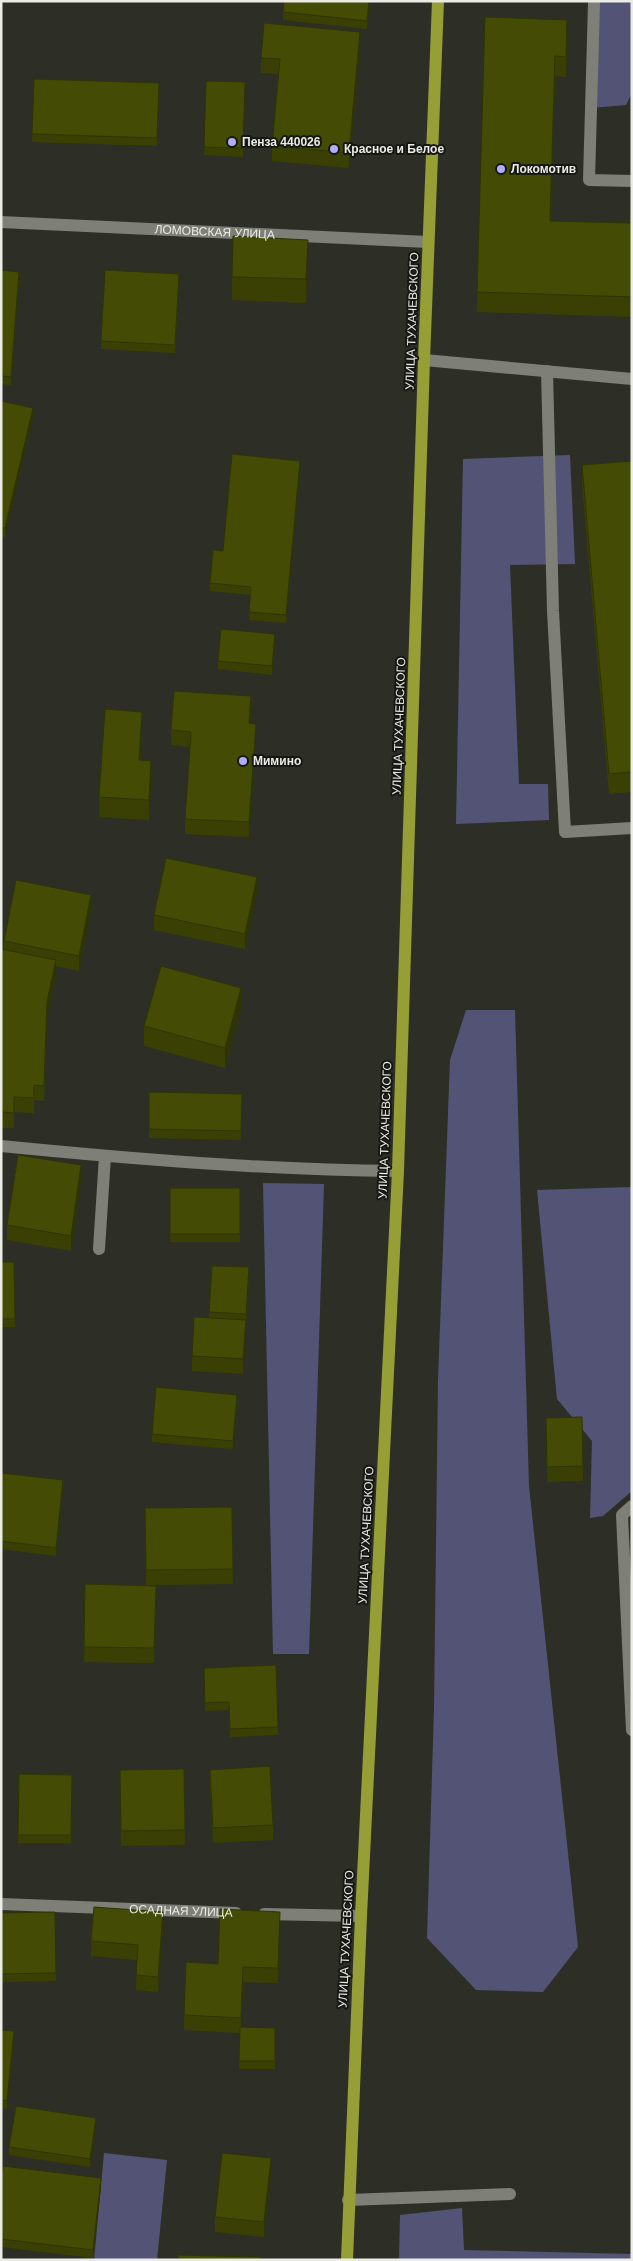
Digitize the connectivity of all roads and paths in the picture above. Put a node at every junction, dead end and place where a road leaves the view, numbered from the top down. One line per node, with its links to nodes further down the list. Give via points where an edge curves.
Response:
1 (438, 1): 5 (main road, УЛИЦА ТУХАЧЕВСКОГО)
2 (594, 3): 3 (street, via 589,180)
3 (632, 181)
4 (1, 222): 5 (street, ЛОМОВСКАЯ УЛИЦА)
5 (428, 242): 6 (main road, УЛИЦА ТУХАЧЕВСКОГО)
6 (424, 360): 7 (street); 12 (main road, УЛИЦА ТУХАЧЕВСКОГО)
7 (547, 370): 8 (street); 9 (street, via 553,611 564,832)
8 (632, 379)
9 (632, 828)
10 (1, 1146): 11 (street)
11 (105, 1156): 12 (street); 13 (street)
12 (398, 1171): 17 (main road, УЛИЦА ТУХАЧЕВСКОГО)
13 (99, 1249)
14 (632, 1506): 15 (street, via 622,1515)
15 (632, 1730)
16 (1, 1904): 17 (street, ОСАДНАЯ УЛИЦА)
17 (361, 1916): 19 (main road, УЛИЦА ТУХАЧЕВСКОГО)
18 (510, 2194): 19 (street)
19 (348, 2200): 20 (main road, УЛИЦА ТУХАЧЕВСКОГО)
20 (347, 2260)

